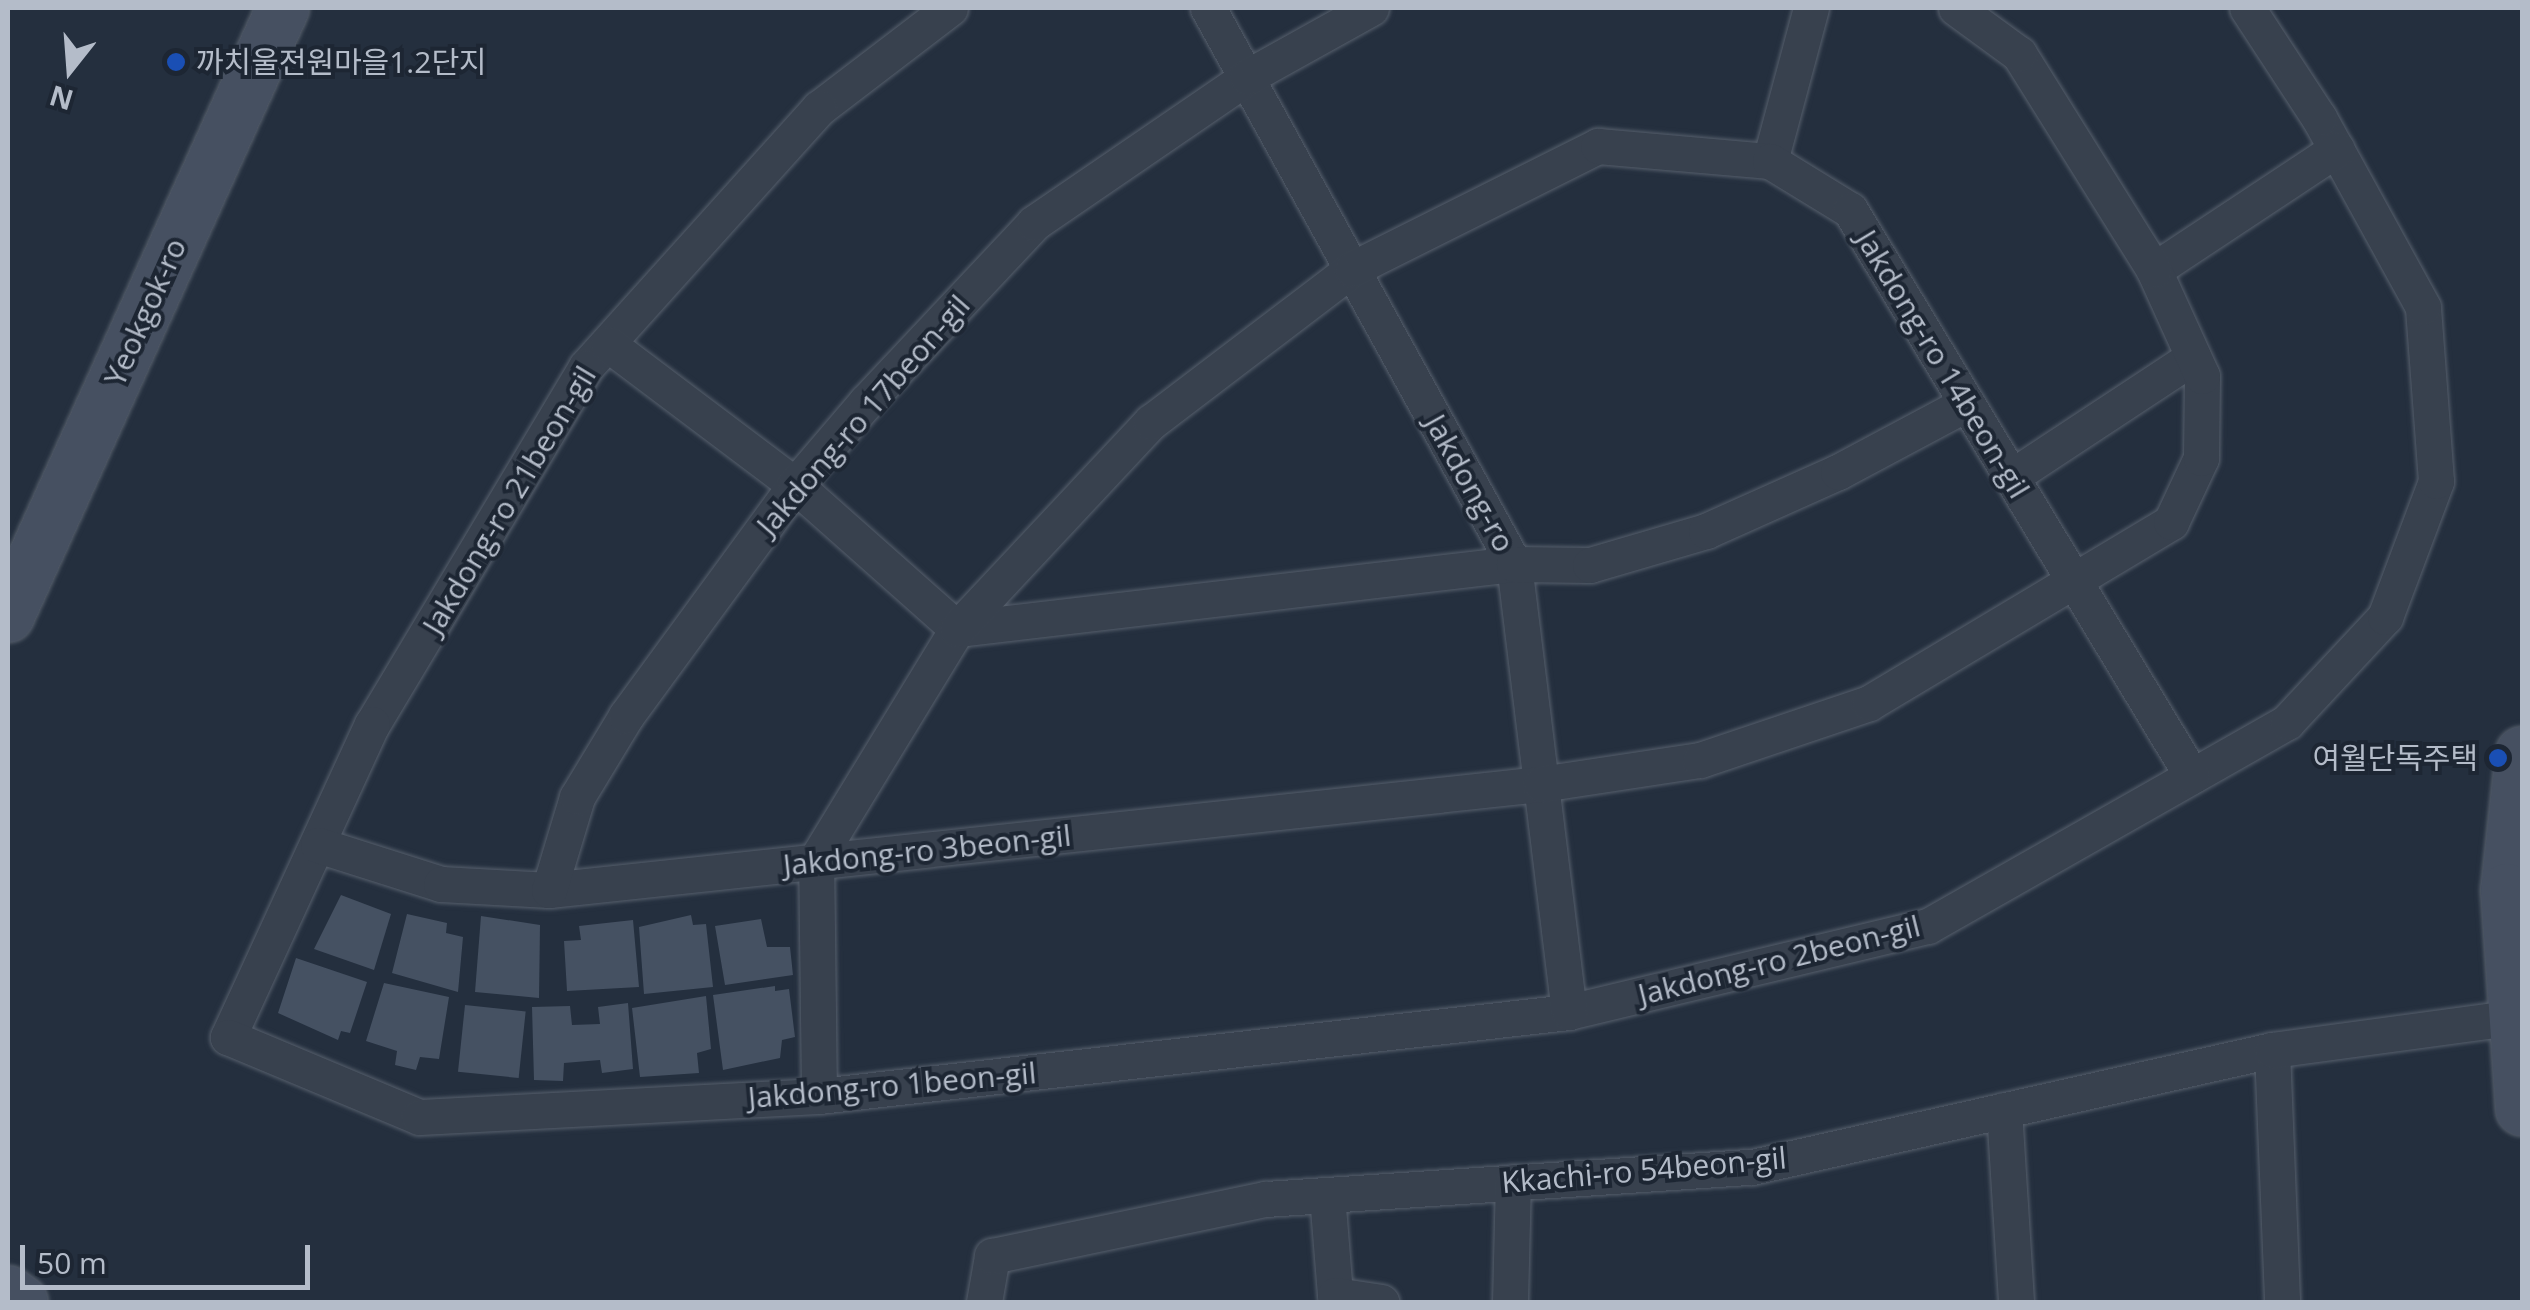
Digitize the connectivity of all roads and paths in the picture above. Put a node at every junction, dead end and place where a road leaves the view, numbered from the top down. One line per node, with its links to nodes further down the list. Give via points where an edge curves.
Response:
1 (282, 8): 20 (street, Yeokgok-ro)
2 (950, 8): 13 (street, Jakdong-ro 21beon-gil, via 819,108)
3 (1208, 8): 8 (street, Jakdong-ro)
4 (1371, 8): 8 (street, Jakdong-ro 17beon-gil)
5 (1811, 8): 10 (street)
6 (1956, 8): 12 (street, Jakdong-ro 3beon-gil, via 2019,54)
7 (2248, 8): 9 (street, Jakdong-ro 2beon-gil)
8 (1246, 77): 11 (street, Jakdong-ro); 17 (street, Jakdong-ro 17beon-gil, via 1034,223)
9 (2337, 149): 12 (street); 23 (street, Jakdong-ro 2beon-gil, via 2424,307 2436,481 2385,617 2288,722)
10 (1770, 161): 11 (street, Jakdong-ro 14beon-gil, via 1598,146); 15 (street, Jakdong-ro 14beon-gil, via 1850,210)
11 (1352, 270): 18 (street, Jakdong-ro); 21 (street, Jakdong-ro 14beon-gil, via 1151,422)
12 (2154, 270): 14 (street, Jakdong-ro 3beon-gil)
13 (608, 344): 17 (street); 25 (street, Jakdong-ro 21beon-gil, via 586,367 372,724)
14 (2193, 356): 16 (street); 19 (street, Jakdong-ro 3beon-gil, via 2202,376 2202,458 2170,522)
15 (1967, 403): 16 (street, Jakdong-ro 14beon-gil); 18 (street, via 1706,531 1590,565)
16 (2011, 477): 19 (street, Jakdong-ro 14beon-gil)
17 (794, 485): 21 (street); 27 (street, Jakdong-ro 17beon-gil, via 626,716 576,797)
18 (1514, 564): 21 (street); 24 (street, Jakdong-ro)
19 (2075, 582): 23 (street, Jakdong-ro 14beon-gil); 24 (street, Jakdong-ro 3beon-gil, via 1869,703 1700,760)
20 (8, 616)
21 (957, 629): 26 (street, Jakdong-ro 14beon-gil)
22 (2522, 754): 29 (street, via 2507,890)
23 (2192, 776): 28 (street, Jakdong-ro 2beon-gil, via 1928,926)
24 (1541, 784): 26 (street, Jakdong-ro 3beon-gil); 28 (street, Jakdong-ro)
25 (318, 845): 27 (street, Jakdong-ro 3beon-gil, via 441,884); 30 (street, Jakdong-ro 21beon-gil)
26 (816, 860): 27 (street, Jakdong-ro 3beon-gil); 32 (street)
27 (548, 890)
28 (1569, 1012): 32 (street, Jakdong-ro 1beon-gil)
29 (2516, 1017): 31 (street, Kkachi-ro 54beon-gil); 33 (street)
30 (228, 1037): 32 (street, Jakdong-ro 1beon-gil, via 418,1117)
31 (2272, 1050): 34 (street, Kkachi-ro 54beon-gil); 43 (street)
32 (818, 1096)
33 (2522, 1109)
34 (2004, 1110): 35 (street, Kkachi-ro 54beon-gil, via 1752,1167); 42 (street)
35 (1514, 1182): 36 (street, Kkachi-ro 54beon-gil); 41 (street)
36 (1327, 1195): 39 (street, Kkachi-ro 54beon-gil, via 1266,1199 992,1256); 40 (street, via 1335,1294)
37 (8, 1292): 38 (street)
38 (22, 1302)
39 (984, 1302)
40 (1382, 1302)
41 (1510, 1302)
42 (2016, 1302)
43 (2282, 1302)

